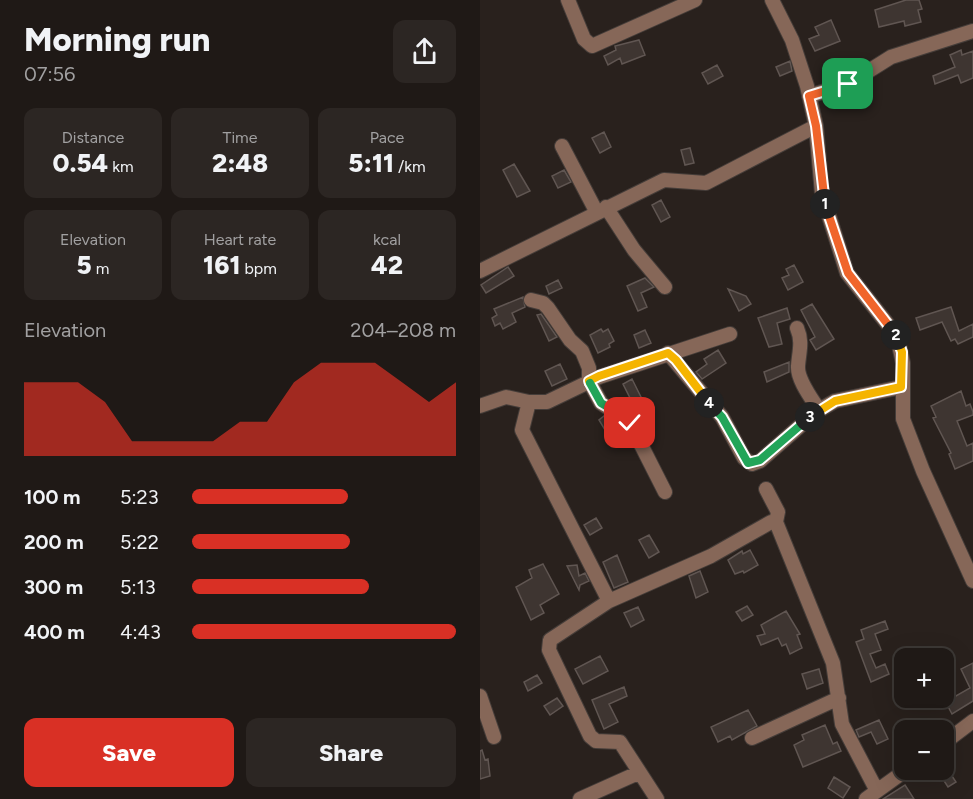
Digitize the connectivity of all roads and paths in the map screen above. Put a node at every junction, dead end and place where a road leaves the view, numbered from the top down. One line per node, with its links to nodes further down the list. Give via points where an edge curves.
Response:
1 (568, 0): 2 (street, via 584,39 592,46)
2 (695, 0)
3 (772, 0): 5 (street, via 792,40)
4 (973, 31): 5 (street, via 891,57 848,84)
5 (809, 96): 6 (street)
6 (816, 126): 8 (street, via 706,183 664,180); 16 (street, via 822,194 848,273 897,336 903,363)
7 (562, 146): 8 (street)
8 (601, 209): 9 (street); 10 (street)
9 (480, 271)
10 (665, 288)
11 (531, 300): 15 (street, via 548,308 582,351)
12 (797, 328): 19 (street, via 800,375)
13 (730, 334): 14 (street)
14 (668, 353): 15 (street); 19 (street, via 722,417 748,463 760,460)
15 (589, 381): 17 (street, via 547,402); 21 (street, via 601,403 630,423)
16 (901, 387): 19 (street, via 835,401); 23 (street, via 903,418)
17 (529, 402): 18 (street, via 506,397); 24 (street, via 522,430)
18 (480, 406)
19 (819, 410)
20 (766, 489): 22 (street, via 778,512)
21 (665, 492)
22 (776, 522): 24 (street); 26 (street, via 829,652)
23 (973, 581)
24 (609, 601): 31 (street, via 555,635 549,650 590,736 596,741 621,742)
25 (480, 696): 29 (street)
26 (839, 698): 30 (street); 33 (street, via 842,724)
27 (973, 721): 28 (street)
28 (954, 735)
29 (494, 737)
30 (752, 738)
31 (638, 773): 34 (street); 35 (street)
32 (894, 779): 33 (street)
33 (872, 795)
34 (580, 799)
35 (657, 799)

